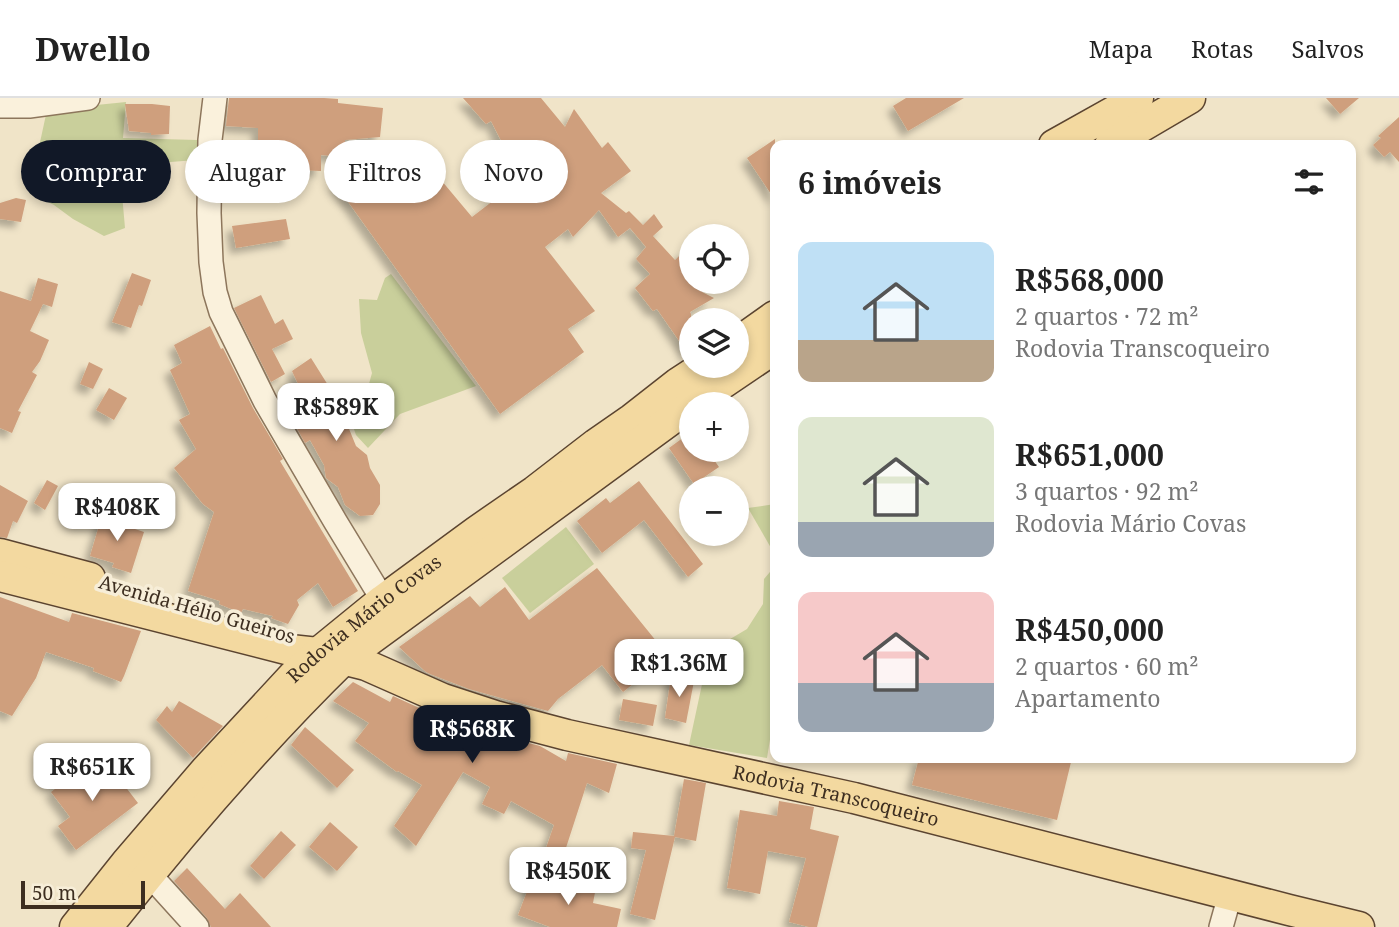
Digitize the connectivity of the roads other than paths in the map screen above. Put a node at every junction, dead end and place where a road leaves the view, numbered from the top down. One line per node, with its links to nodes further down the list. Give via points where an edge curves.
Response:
1 (88, 98): 5 (street)
2 (215, 98): 16 (street, via 209,212 211,262 221,312 265,401)
3 (1138, 98): 6 (main road)
4 (1190, 98): 7 (main road)
5 (0, 106)
6 (1063, 140)
7 (1119, 140)
8 (770, 320): 9 (main road)
9 (749, 335)
10 (770, 351): 12 (main road, Rodovia Mário Covas)
11 (686, 378): 16 (main road, Rodovia Mário Covas)
12 (711, 392)
13 (679, 414): 17 (main road, Rodovia Mário Covas)
14 (0, 555): 17 (main road, Avenida Hélio Gueiros, via 300,636)
15 (0, 576): 17 (main road, Avenida Hélio Gueiros, via 290,650)
16 (383, 600): 17 (main road, Rodovia Mário Covas)
17 (331, 655): 18 (main road, Rodovia Mário Covas, via 298,705); 19 (main road, Rodovia Transcoqueiro, via 495,716 854,798); 20 (main road, Rodovia Mário Covas, via 294,675 205,771)
18 (149, 874): 21 (main road, Rodovia Mário Covas); 22 (street)
19 (1230, 895): 23 (street); 24 (main road, Rodovia Transcoqueiro)
20 (75, 927)
21 (107, 927)
22 (197, 927)
23 (1222, 927)
24 (1359, 927)

